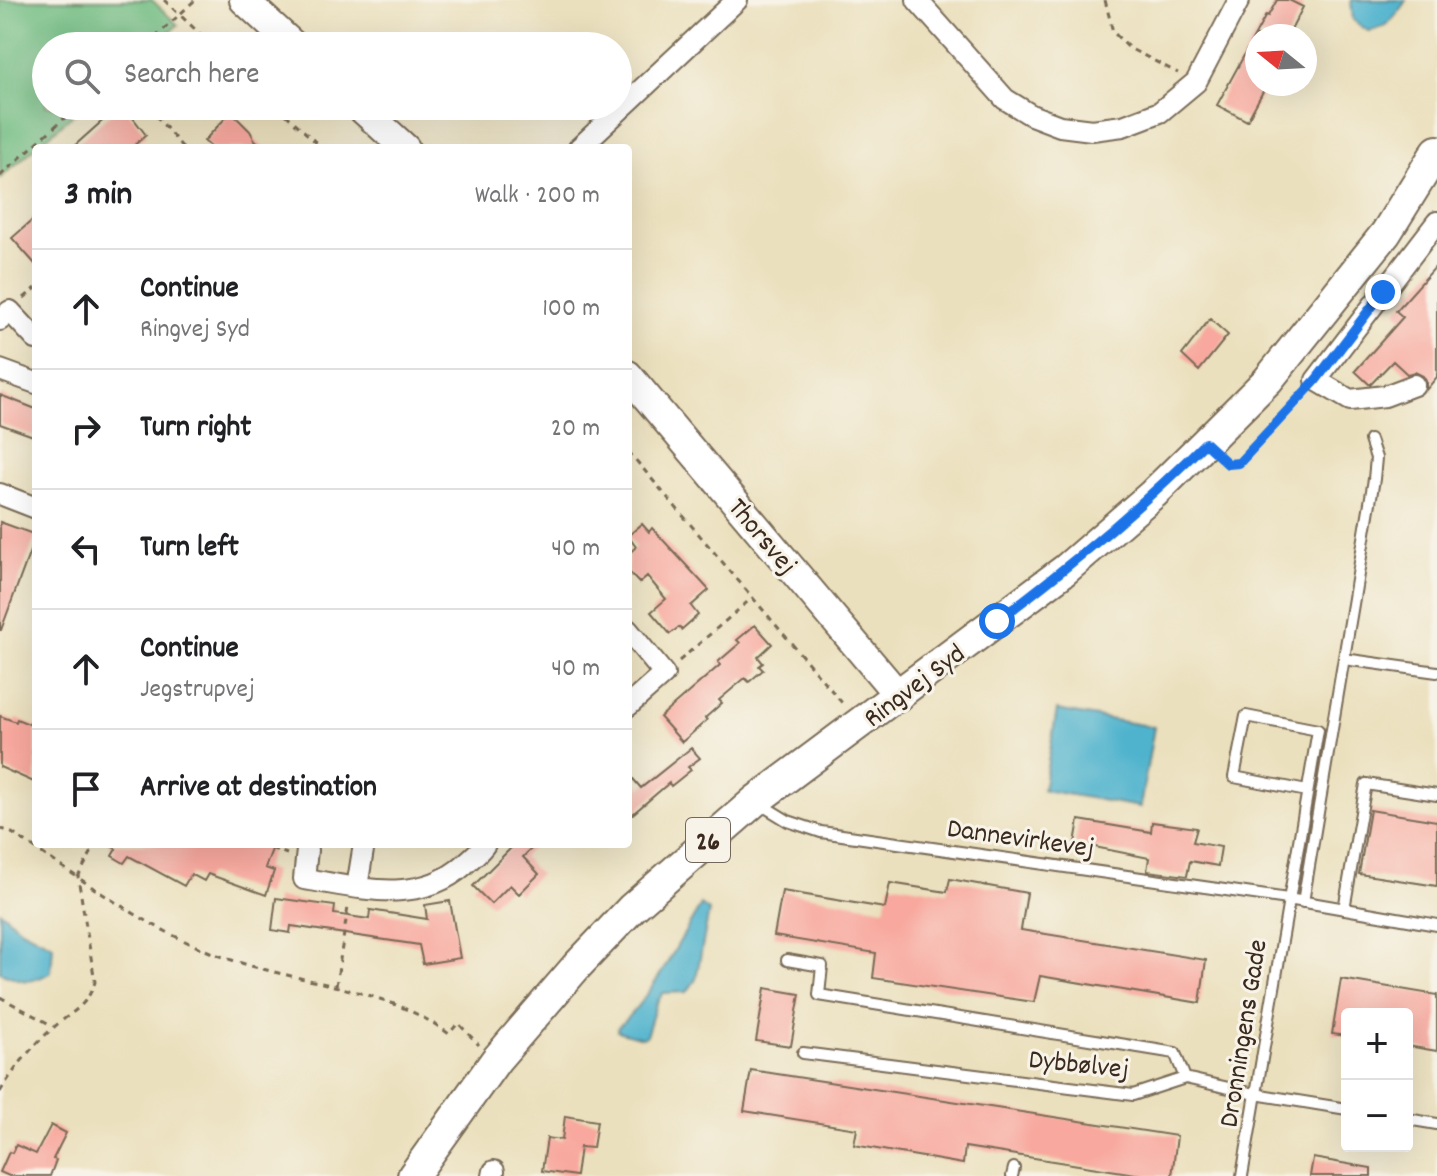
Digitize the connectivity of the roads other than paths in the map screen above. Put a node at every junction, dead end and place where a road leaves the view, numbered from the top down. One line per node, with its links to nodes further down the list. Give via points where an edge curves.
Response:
1 (244, 0): 5 (street)
2 (737, 0): 6 (street)
3 (917, 0): 4 (street, via 1005,99 1060,126 1092,130 1123,126 1160,112 1196,82)
4 (1239, 0)
5 (279, 32)
6 (632, 98)
7 (374, 120): 9 (street)
8 (609, 120): 10 (street)
9 (401, 144)
10 (583, 144)
11 (1437, 151): 25 (main road, Ringvej Syd / 26, via 1386,233 1268,380 1153,494 1065,570)
12 (1437, 222): 18 (street, via 1316,380 1350,400 1385,396)
13 (0, 320): 14 (street, via 10,311)
14 (32, 335)
15 (0, 370): 17 (street)
16 (632, 380): 25 (street, Thorsvej)
17 (32, 382)
18 (1414, 385)
19 (1370, 440): 23 (lane, via 1376,458 1374,479)
20 (1, 497): 21 (street)
21 (32, 501)
22 (632, 635): 26 (street, via 664,674)
23 (1344, 659): 24 (lane); 35 (lane)
24 (1437, 672)
25 (899, 696): 29 (main road, Ringvej Syd / 26)
26 (632, 702)
27 (1307, 791): 27 (lane, Dronningens Gade, via 1234,777 1246,716 1318,730); 34 (lane, Dronningens Gade)
28 (1437, 795): 36 (lane, via 1366,784)
29 (755, 801): 34 (lane, Dannevirkevej, via 788,821 821,832); 45 (main road, Ringvej Syd / 26, via 632,908 576,967 496,1060)
30 (363, 848): 33 (street)
31 (481, 848): 33 (street, via 455,873 432,885 387,892)
32 (307, 855): 33 (street, via 304,879)
33 (357, 887)
34 (1288, 899): 35 (lane, Dannevirkevej); 41 (lane, Dronningens Gade)
35 (1303, 902): 36 (lane, Dannevirkevej)
36 (1344, 909): 37 (lane, Dannevirkevej)
37 (1437, 925)
38 (787, 960): 40 (lane, via 822,966 819,995 1175,1053)
39 (803, 1053): 40 (lane, Dybbølvej, via 1133,1095)
40 (1185, 1078): 41 (lane)
41 (1255, 1094): 42 (lane); 46 (lane, Dronningens Gade)
42 (1341, 1108)
43 (1413, 1120): 44 (lane)
44 (1437, 1124)
45 (413, 1176)
46 (1242, 1176)

